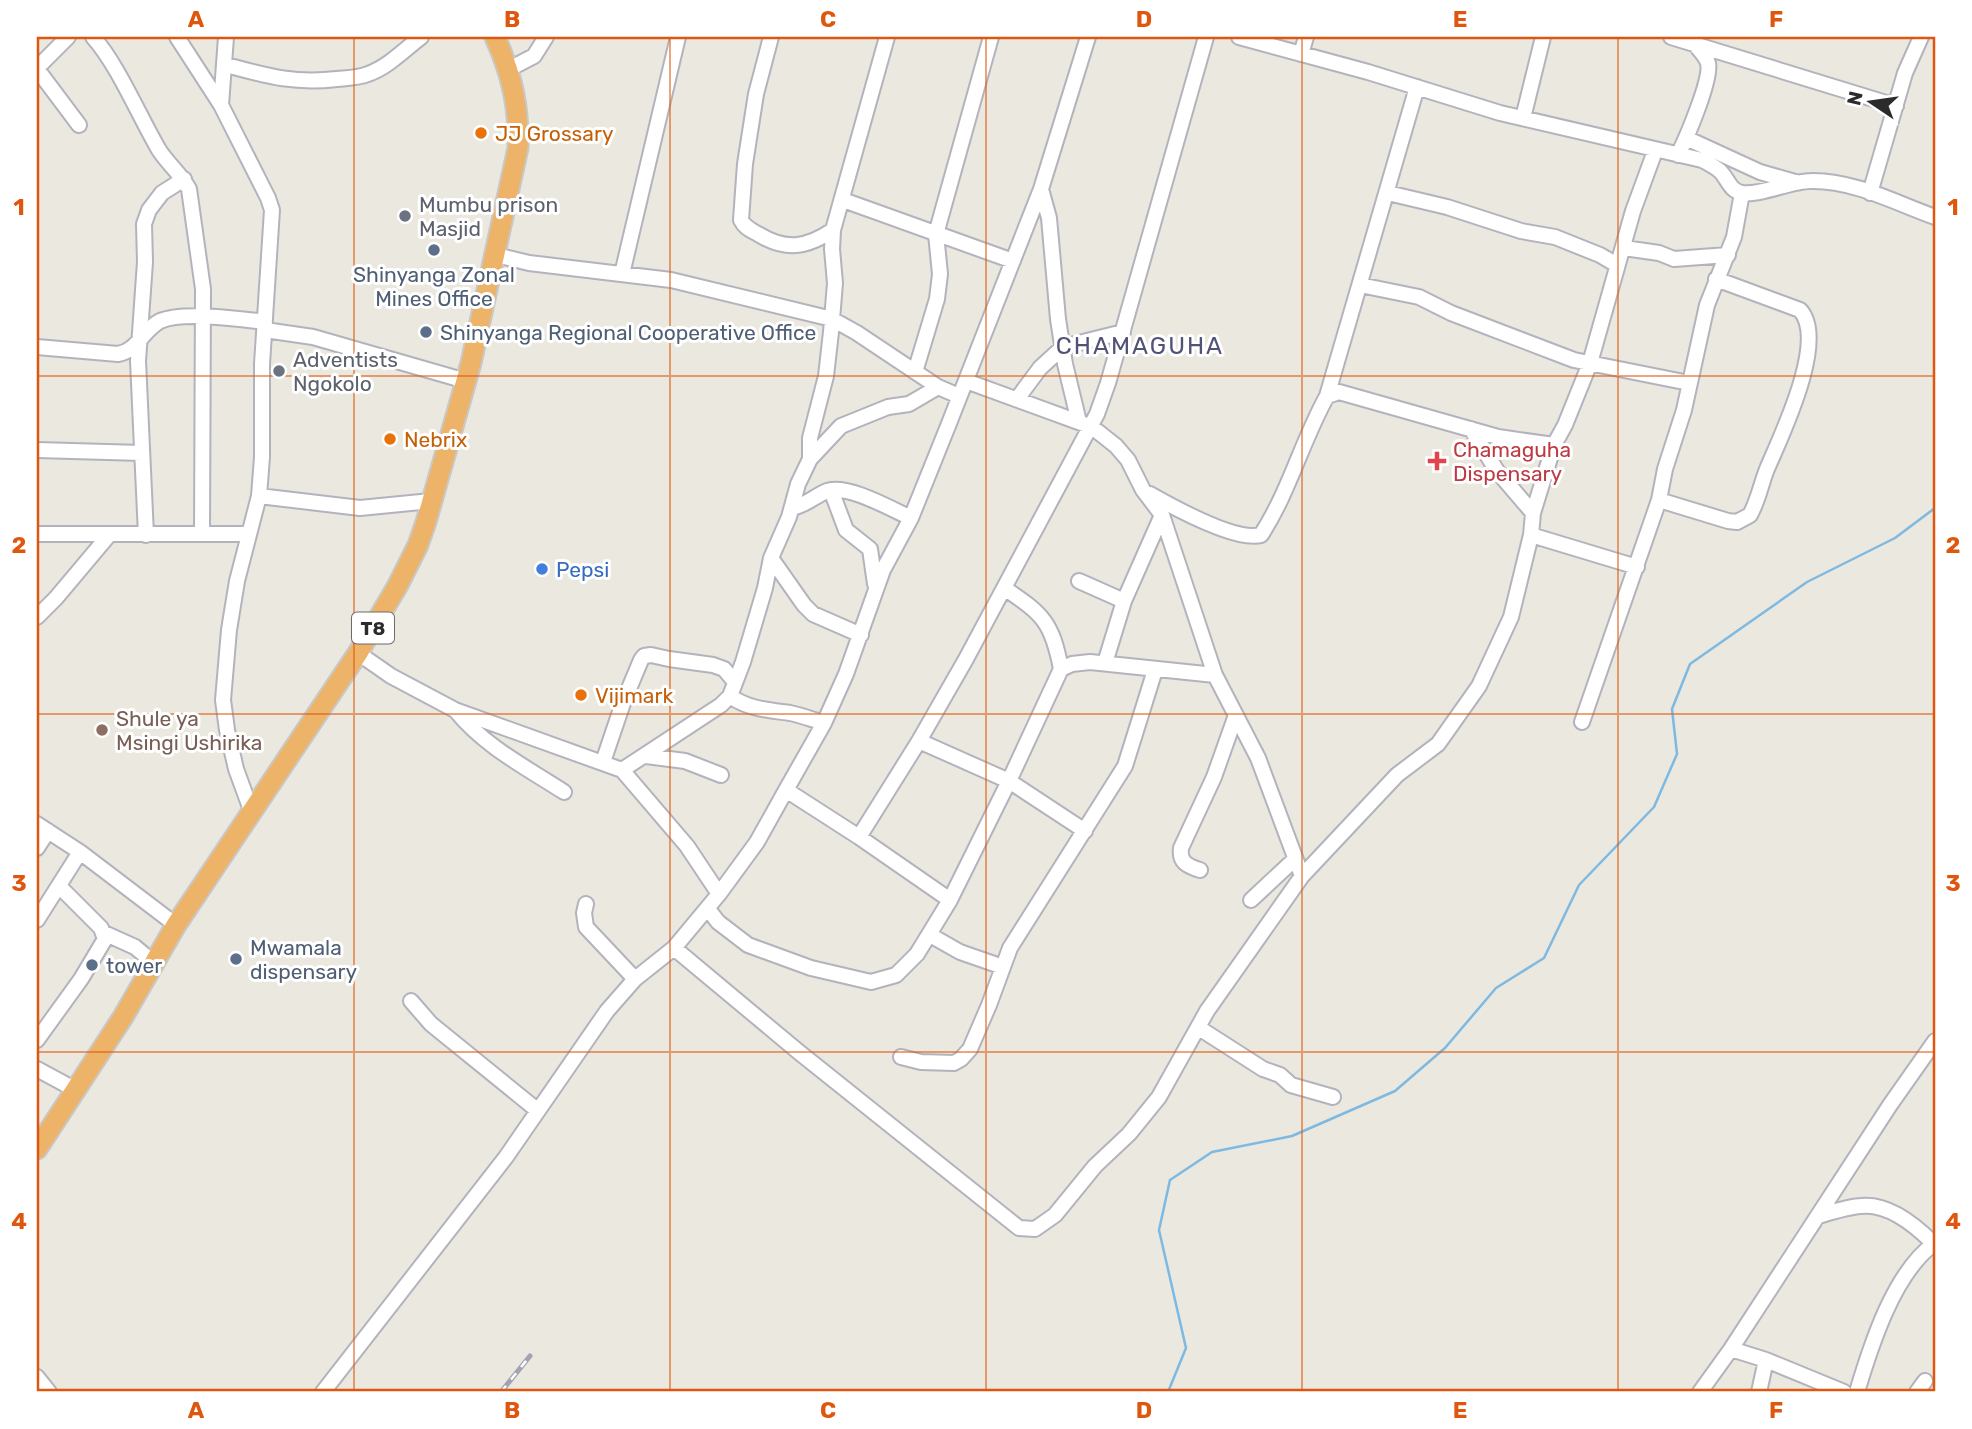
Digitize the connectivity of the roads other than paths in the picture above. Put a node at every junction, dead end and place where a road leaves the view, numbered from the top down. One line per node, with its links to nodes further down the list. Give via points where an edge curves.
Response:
1 (68, 37): 24 (street)
2 (93, 37): 34 (street, via 107,52 161,153)
3 (177, 37): 27 (street)
4 (226, 37): 23 (street)
5 (421, 37): 23 (street, via 391,61 360,77 284,80)
6 (495, 37): 25 (highway, T8)
7 (546, 37): 25 (street, via 534,56)
8 (678, 37): 49 (street)
9 (771, 37): 42 (street, via 756,94 741,220 764,238 784,246 810,242)
10 (887, 37): 40 (street)
11 (991, 37): 43 (street)
12 (1088, 37): 36 (street)
13 (1206, 37): 55 (street)
14 (1239, 37): 20 (street)
15 (1306, 37): 20 (street)
16 (1543, 37): 29 (street)
17 (1671, 37): 19 (street)
18 (1920, 37): 28 (street)
19 (1695, 44): 21 (street); 22 (street)
20 (1301, 54): 26 (street)
21 (1734, 55): 22 (street); 28 (street)
22 (1708, 64): 31 (street)
23 (226, 65): 27 (street)
24 (37, 69): 30 (street)
25 (509, 69): 45 (highway, T8, via 519,118 519,148)
26 (1417, 87): 29 (street); 37 (street)
27 (221, 105): 54 (street, via 272,210)
28 (1896, 106): 39 (street)
29 (1523, 118): 32 (street)
30 (79, 125)
31 (1686, 138): 33 (street); 35 (street, via 1760,172)
32 (1656, 151): 33 (street); 44 (street)
33 (1678, 155): 38 (street, via 1716,168)
34 (184, 179): 52 (street, via 189,189); 56 (street, via 162,194 144,224)
35 (1797, 182): 38 (street); 39 (street, via 1834,183)
36 (1041, 189): 47 (street); 58 (street, via 1049,218)
37 (1388, 192): 48 (street, via 1555,237); 51 (street)
38 (1742, 193): 46 (street)
39 (1870, 193): 41 (street)
40 (843, 200): 42 (street); 43 (street)
41 (1935, 217)
42 (833, 230): 53 (street)
43 (936, 234): 47 (street); 60 (street, via 937,299)
44 (1624, 248): 46 (street, via 1674,259); 48 (street)
45 (496, 255): 49 (street); 62 (highway, T8)
46 (1728, 255): 50 (street)
47 (1013, 261): 61 (street)
48 (1616, 265): 59 (street)
49 (622, 274): 53 (street, via 689,283)
50 (1716, 279): 63 (street); 79 (street, via 1800,310 1808,327 1802,381 1750,515 1728,521)
51 (1360, 285): 59 (street, via 1409,294); 65 (street)
52 (204, 317): 54 (street); 56 (street, via 159,322); 86 (street)
53 (832, 319): 60 (street); 71 (street, via 827,376)
54 (265, 326): 62 (street); 78 (street)
55 (1123, 332): 58 (street); 68 (street)
56 (140, 337): 57 (street, via 128,352 118,354); 74 (street)
57 (37, 347)
58 (1063, 347): 67 (street); 68 (street)
59 (1590, 363): 63 (street); 72 (street)
60 (915, 373): 64 (street)
61 (966, 380): 66 (street); 67 (street)
62 (466, 381): 80 (highway, T8)
63 (1689, 383): 79 (street)
64 (938, 387): 66 (street); 69 (street, via 909,404)
65 (1327, 396): 70 (street, via 1343,392); 77 (street, via 1283,497 1261,535 1247,536 1192,517)
66 (959, 397): 84 (street)
67 (1017, 399): 68 (street)
68 (1086, 424): 77 (street, via 1128,460); 94 (street)
69 (838, 428): 71 (street); 75 (street)
70 (1471, 429): 72 (street); 82 (street, via 1497,471)
71 (811, 433): 75 (street)
72 (1554, 445): 82 (street)
73 (37, 450): 74 (street)
74 (142, 453): 89 (street)
75 (810, 459): 81 (street)
76 (831, 490): 81 (street); 84 (street, via 843,489); 95 (street, via 846,530 870,549)
77 (1143, 490): 83 (street)
78 (259, 496): 80 (street, via 360,508); 87 (street)
79 (1659, 500): 92 (street)
80 (431, 501): 99 (highway, T8, via 418,545)
81 (792, 508): 91 (street)
82 (1533, 513): 90 (street)
83 (1162, 515): 96 (street); 103 (street)
84 (911, 518): 95 (street)
85 (37, 534): 88 (street)
86 (202, 534): 87 (street); 89 (street)
87 (249, 534): 117 (street, via 229,630 223,700 236,769)
88 (109, 535): 89 (street); 97 (street)
89 (146, 535)
90 (1531, 535): 92 (street); 125 (street, via 1511,617 1474,693 1438,744 1397,775)
91 (771, 558): 98 (street, via 813,614); 104 (street)
92 (1637, 567): 107 (street)
93 (1079, 581): 96 (street)
94 (1004, 588): 101 (street, via 1045,621); 109 (street)
95 (875, 593): 98 (street)
96 (1124, 601): 100 (street)
97 (37, 617)
98 (861, 635): 108 (street)
99 (358, 653): 105 (street); 117 (highway, T8)
100 (1105, 663): 101 (street); 102 (street)
101 (1061, 669): 114 (street)
102 (1155, 670): 103 (street); 119 (street, via 1125,765)
103 (1215, 675): 106 (street)
104 (732, 689): 108 (street, via 738,702 756,709); 110 (street, via 721,705); 111 (street, via 724,669 644,656)
105 (455, 710): 111 (street); 116 (street, via 498,749)
106 (1236, 715): 123 (street, via 1258,758); 124 (street, via 1181,848 1184,863)
107 (1582, 722)
108 (824, 723): 115 (street)
109 (919, 741): 114 (street); 120 (street)
110 (646, 756): 112 (street); 113 (street, via 685,761)
111 (603, 762): 112 (street)
112 (622, 770): 127 (street, via 687,846)
113 (721, 775)
114 (1009, 781): 119 (street); 128 (street)
115 (786, 790): 120 (street); 127 (street, via 757,842)
116 (564, 792)
117 (251, 810): 133 (highway, T8)
118 (42, 828): 121 (street); 122 (street)
119 (1085, 831): 138 (street, via 1010,948)
120 (859, 838): 128 (street)
121 (37, 848)
122 (80, 852): 126 (street); 133 (street)
123 (1295, 859): 125 (street); 129 (street)
124 (1200, 870)
125 (1302, 876): 141 (street)
126 (59, 886): 132 (street); 134 (street)
127 (719, 894): 131 (street)
128 (950, 900): 135 (street)
129 (1251, 900)
130 (586, 904): 139 (street, via 586,927)
131 (708, 909): 135 (street, via 748,945 811,968 871,982 896,975); 136 (street)
132 (37, 920)
133 (176, 925): 137 (highway, T8)
134 (104, 933): 137 (street, via 135,947); 142 (street, via 101,948)
135 (930, 936): 138 (street)
136 (674, 948): 139 (street); 141 (street, via 1019,1228 1035,1229 1055,1215 1095,1166 1129,1134 1168,1084)
137 (154, 963): 146 (highway, T8)
138 (1003, 967): 144 (street, via 970,1049 961,1059 946,1063)
139 (635, 979): 148 (street)
140 (411, 1001): 148 (street, via 431,1024)
141 (1199, 1028): 147 (street, via 1288,1083)
142 (37, 1040)
143 (1935, 1041): 150 (street)
144 (901, 1057)
145 (37, 1069): 146 (street)
146 (74, 1089): 149 (highway, T8)
147 (1334, 1097)
148 (537, 1110): 156 (street, via 506,1157)
149 (37, 1149)
150 (1818, 1216): 151 (street, via 1871,1206 1915,1225); 152 (street)
151 (1934, 1243): 160 (street, via 1911,1266 1877,1329)
152 (1731, 1349): 153 (street); 157 (street)
153 (1766, 1360): 158 (street); 159 (street)
154 (37, 1377): 155 (street)
155 (50, 1392)
156 (323, 1392)
157 (1700, 1392)
158 (1759, 1392)
159 (1844, 1392)
160 (1857, 1392)

